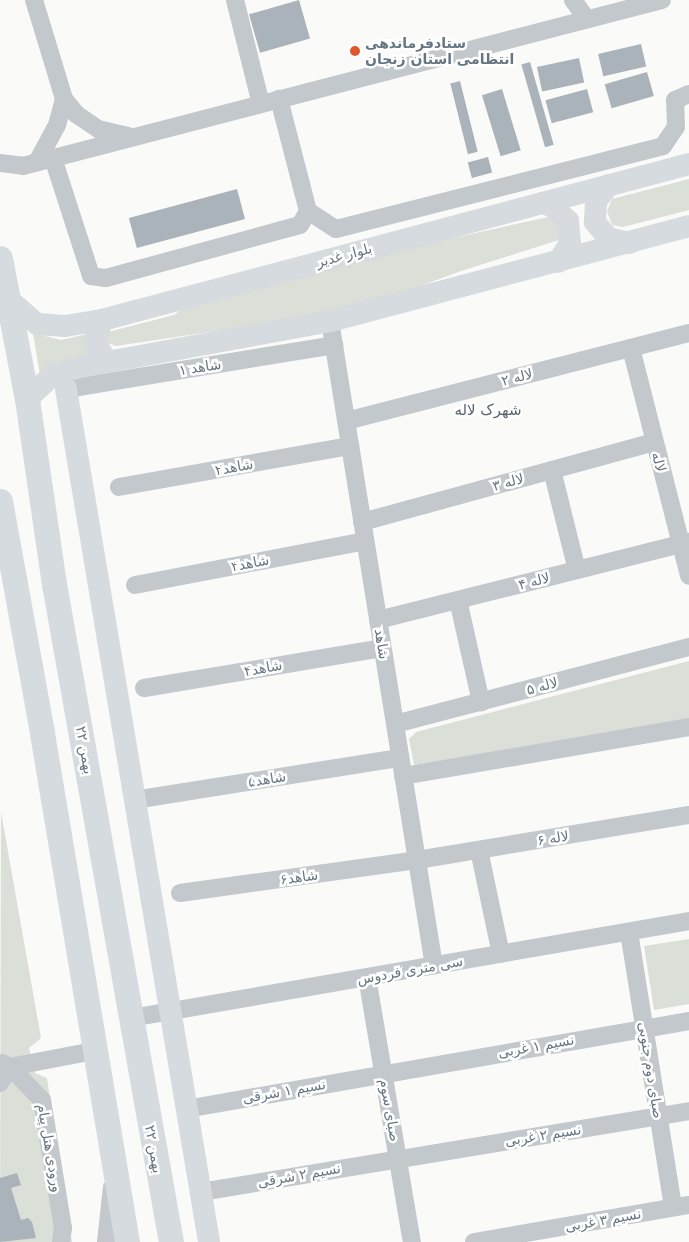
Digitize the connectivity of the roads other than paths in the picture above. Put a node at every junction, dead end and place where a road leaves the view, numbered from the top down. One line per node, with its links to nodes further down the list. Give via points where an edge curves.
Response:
1 (34, 0): 7 (street)
2 (235, 0): 9 (street)
3 (572, 0): 5 (street)
4 (662, 0): 5 (street)
5 (587, 19): 8 (street)
6 (689, 94): 16 (street, via 674,100 676,127 663,146 336,229)
7 (64, 99): 10 (street, via 76,114 98,129); 11 (street)
8 (279, 99): 9 (street); 16 (street)
9 (261, 104): 10 (street)
10 (134, 137): 11 (street)
11 (45, 160): 12 (street, via 23,166); 16 (street, via 91,276 106,278 300,225)
12 (0, 163)
13 (689, 164): 14 (main road, بلوار غدیر)
14 (609, 185): 15 (main road, بلوار غدیر); 18 (main road, via 596,201 595,222 608,238)
15 (542, 203): 20 (main road, via 557,209 568,221 570,243); 22 (main road, بلوار غدیر)
16 (308, 211)
17 (689, 226): 18 (main road)
18 (629, 243): 20 (main road)
19 (0, 258): 21 (highway, ۲۲ بهمن)
20 (558, 262): 23 (main road)
21 (7, 298): 22 (main road, بلوار غدیر, via 37,324 65,326); 29 (highway, ۲۲ بهمن)
22 (102, 320): 27 (main road, via 95,343)
23 (330, 321): 25 (street, شاهد); 27 (main road)
24 (689, 332): 26 (street, لاله ۲)
25 (334, 345): 28 (street, شاهد ۱); 30 (street, شاهد)
26 (631, 348): 30 (street, لاله ۲); 31 (street, لاله)
27 (108, 362): 29 (main road, via 53,375)
28 (66, 389): 54 (main road)
29 (27, 398): 48 (highway, ۲۲ بهمن, via 54,584)
30 (346, 421): 32 (street, شاهد)
31 (654, 442): 33 (street, لاله ۳); 38 (street, لاله)
32 (350, 446): 34 (street, شاهد۲); 36 (street, شاهد)
33 (552, 470): 36 (street, لاله ۳); 39 (street)
34 (119, 487)
35 (0, 502): 51 (highway)
36 (362, 522): 37 (street, شاهد)
37 (365, 541): 41 (street, شاهد۳); 43 (street, شاهد)
38 (685, 543): 39 (street, لاله ۴); 40 (street, لاله)
39 (577, 570): 42 (street, لاله ۴)
40 (689, 576)
41 (135, 585)
42 (458, 600): 43 (street, لاله ۴); 47 (street)
43 (378, 620): 45 (street, شاهد)
44 (689, 647): 47 (street, لاله ۵)
45 (382, 648): 46 (street, شاهد۴); 49 (street, شاهد)
46 (144, 688)
47 (481, 702): 49 (street, لاله ۵)
48 (80, 717): 51 (highway, via 72,741 63,746 47,740); 65 (highway, ۲۲ بهمن)
49 (395, 724): 52 (street, شاهد)
50 (689, 727): 53 (street)
51 (42, 733): 68 (highway)
52 (400, 758): 53 (street, شاهد); 54 (street, شاهد۵)
53 (403, 776): 57 (street, شاهد)
54 (134, 800): 64 (main road)
55 (689, 815): 56 (street, لاله ۶)
56 (479, 850): 57 (street, لاله ۶); 61 (street)
57 (417, 860): 58 (street, شاهد۶); 62 (street, شاهد)
58 (180, 893)
59 (689, 921): 60 (street, سی متری فردوس)
60 (629, 932): 61 (street, سی متری فردوس); 67 (street, صبای دوم جنوبی)
61 (501, 954): 62 (street, سی متری فردوس)
62 (434, 966): 63 (street, سی متری فردوس)
63 (367, 978): 64 (street, سی متری فردوس); 70 (street, صبای سوم)
64 (169, 1012): 65 (street, سی متری فردوس); 72 (main road)
65 (131, 1018): 82 (highway, ۲۲ بهمن)
66 (689, 1021): 67 (street, نسیم ۱ غربی)
67 (644, 1028): 70 (street, نسیم ۱ غربی); 74 (street, صبای دوم جنوبی)
68 (94, 1051): 69 (street); 76 (highway)
69 (5, 1065): 71 (street); 79 (street, ورودی هتل پیام, via 42,1100 63,1228)
70 (383, 1073): 72 (street, نسیم ۱ شرقی); 75 (street, صبای سوم)
71 (0, 1083)
72 (186, 1109): 77 (main road)
73 (689, 1111): 74 (street, نسیم ۲ غربی)
74 (658, 1116): 75 (street, نسیم ۲ غربی); 78 (street, صبای دوم جنوبی)
75 (398, 1158): 77 (street, نسیم ۲ شرقی); 84 (street, صبای سوم)
76 (114, 1167): 80 (street); 81 (highway)
77 (201, 1192): 83 (main road)
78 (681, 1206): 85 (street, نسیم ۳ غربی)
79 (61, 1242)
80 (106, 1242)
81 (127, 1242)
82 (171, 1242)
83 (209, 1242)
84 (412, 1242)
85 (474, 1242)

